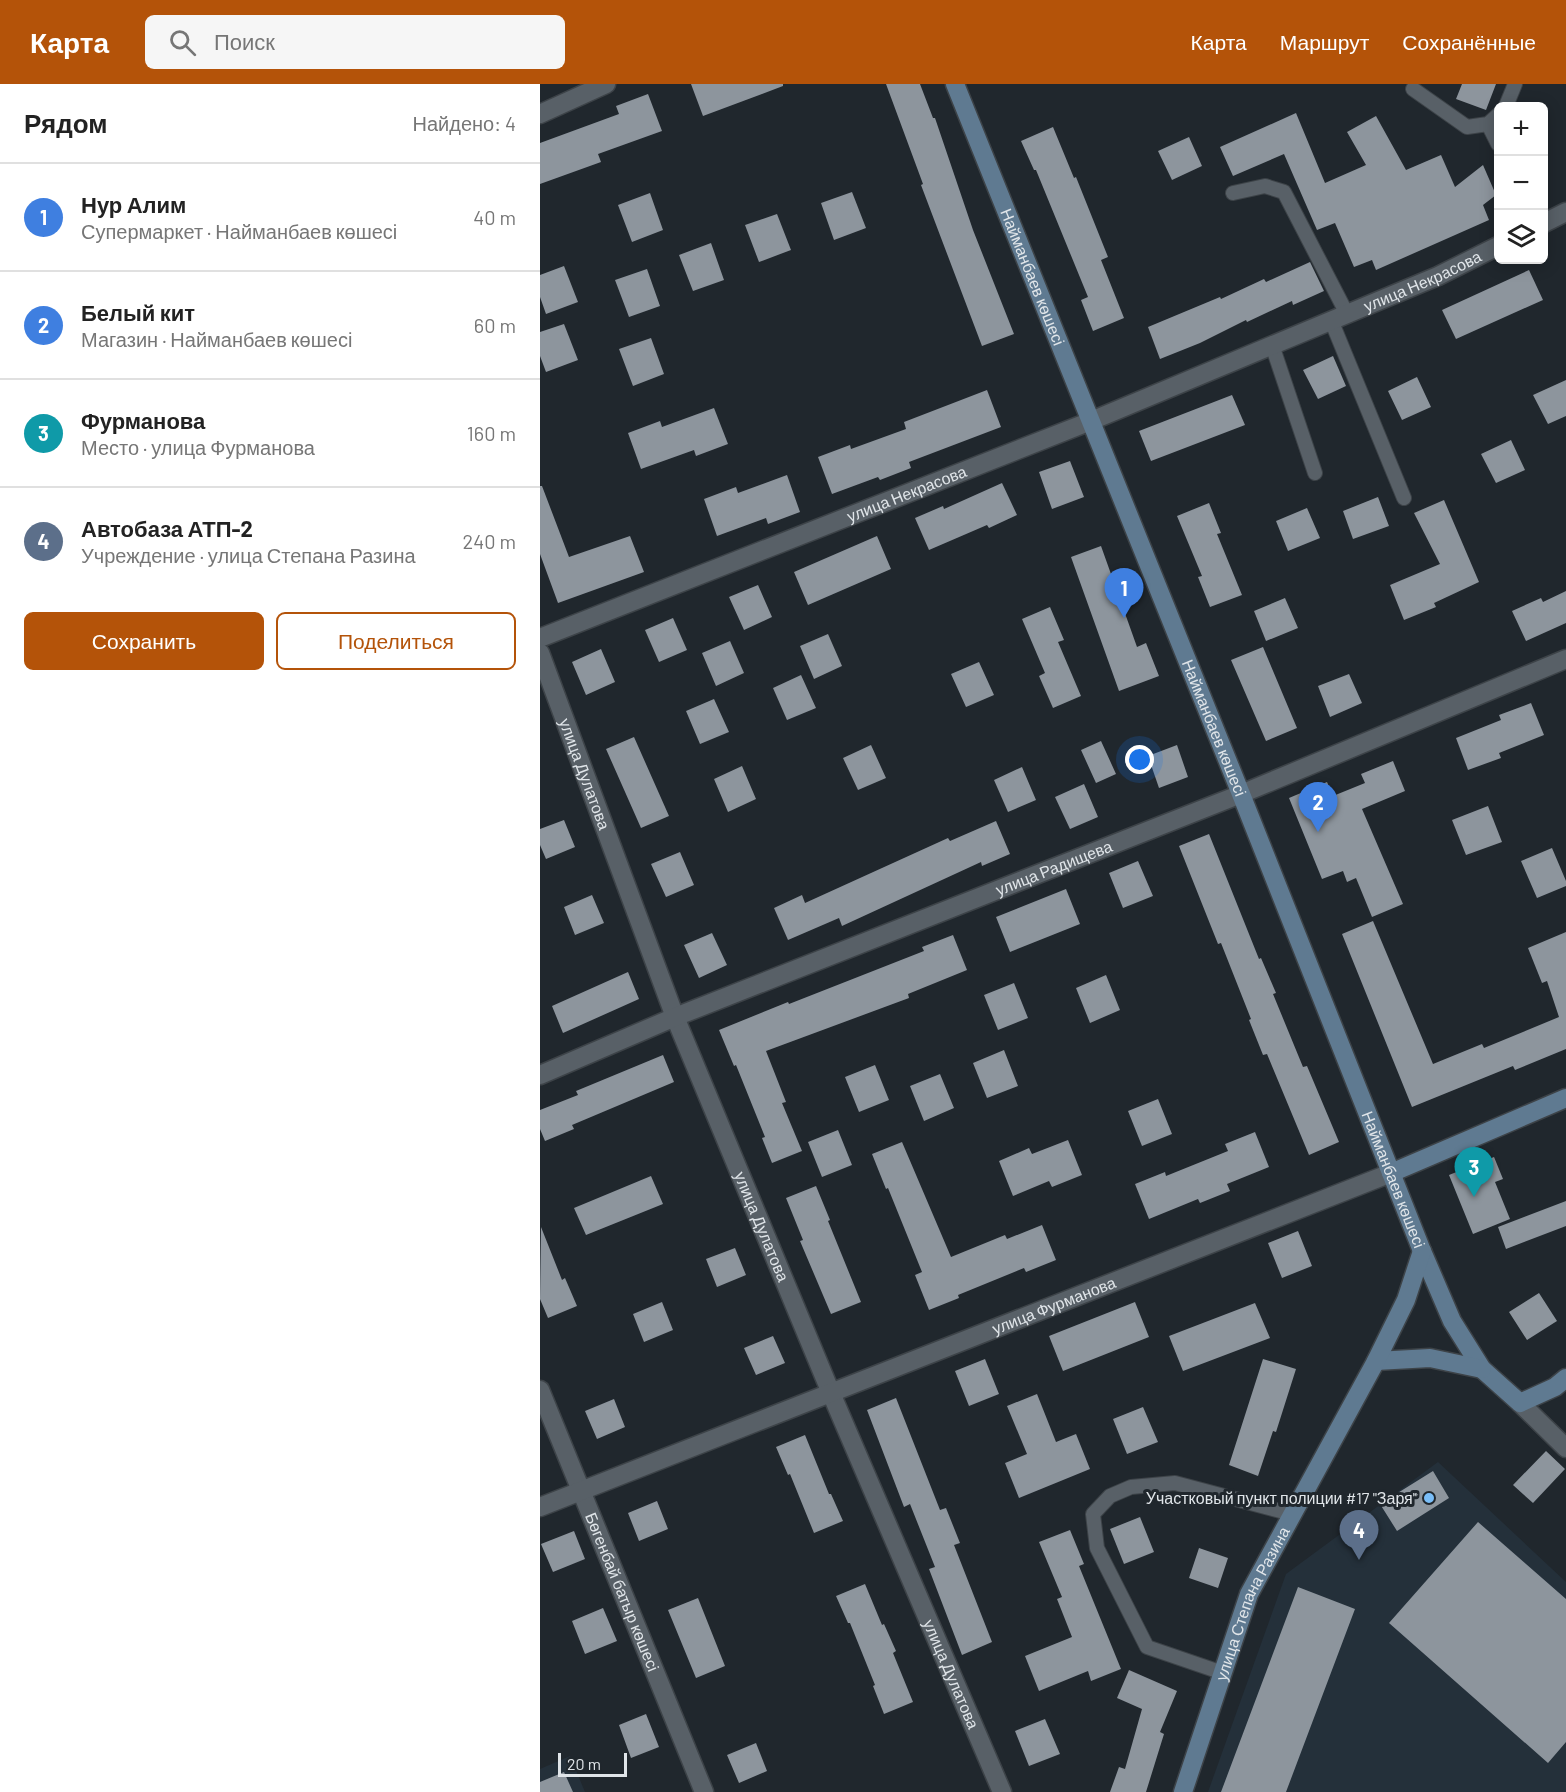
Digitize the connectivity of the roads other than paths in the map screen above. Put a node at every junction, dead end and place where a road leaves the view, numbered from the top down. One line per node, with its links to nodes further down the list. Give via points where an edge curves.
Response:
1 (606, 84): 6 (street)
2 (956, 84): 14 (main road, Найманбаев көшесі)
3 (1515, 84): 5 (lane)
4 (1413, 89): 7 (lane, via 1467,127)
5 (1508, 102)
6 (540, 114)
7 (1493, 119)
8 (1233, 193): 12 (lane, улица Некрасова, via 1265,186 1284,192)
9 (1566, 212): 10 (street)
10 (1548, 221)
11 (1494, 248): 12 (street, улица Некрасова)
12 (1339, 317): 13 (street, улица Некрасова); 16 (lane, улица Некрасова)
13 (1272, 345): 14 (street, улица Некрасова); 15 (lane)
14 (1091, 420): 17 (street, улица Некрасова); 20 (main road, Найманбаев көшесі)
15 (1314, 474)
16 (1404, 498)
17 (540, 638)
18 (540, 653): 21 (street, улица Дулатова)
19 (1566, 659): 20 (street, улица Радищева)
20 (1241, 794): 21 (street, улица Радищева); 24 (main road, Найманбаев көшесі)
21 (675, 1017): 22 (street, улица Радищева); 30 (street, улица Дулатова)
22 (540, 1075)
23 (1566, 1098): 24 (main road, улица Фурманова)
24 (1391, 1173): 25 (main road, Найманбаев көшесі); 30 (street, улица Фурманова)
25 (1422, 1251): 26 (main road, улица Степана Разина, via 1406,1300); 27 (main road, Найманбаев көшесі, via 1452,1321)
26 (1376, 1361): 27 (main road, via 1430,1358); 35 (main road, улица Степана Разина)
27 (1482, 1369): 31 (main road)
28 (1566, 1378): 31 (main road)
29 (540, 1390): 33 (street, Бөгенбай батыр көшесі)
30 (831, 1393): 33 (street, улица Фурманова); 38 (street, улица Дулатова)
31 (1520, 1403): 32 (street)
32 (1566, 1448)
33 (580, 1492): 34 (street, улица Фурманова); 37 (street, Бөгенбай батыр көшесі)
34 (540, 1507)
35 (1292, 1514): 36 (main road, улица Степана Разина, via 1250,1594); 36 (lane, via 1174,1483 1131,1487 1110,1496 1093,1514 1097,1548 1147,1647)
36 (1223, 1674): 39 (main road, улица Степана Разина)
37 (704, 1792)
38 (1002, 1792)
39 (1183, 1792)

